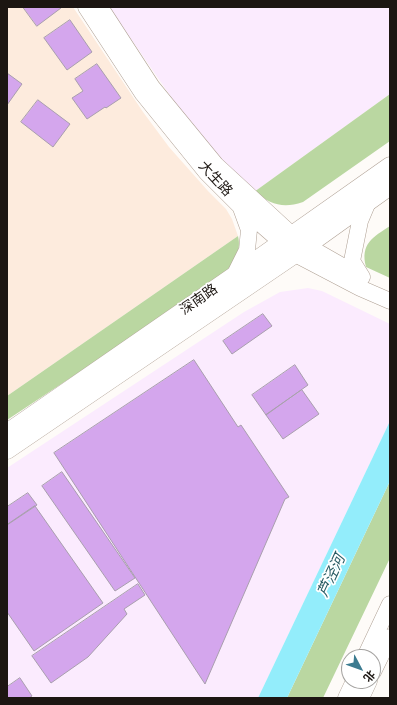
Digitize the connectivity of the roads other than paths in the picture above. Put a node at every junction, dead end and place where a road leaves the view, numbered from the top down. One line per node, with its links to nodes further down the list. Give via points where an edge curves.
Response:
1 (86, 7): 6 (street, 大生路, via 144,94 206,172)
2 (100, 7): 7 (street, 大生路, via 152,87 216,165)
3 (390, 166): 7 (main road, 深南路)
4 (390, 186): 5 (main road, 深南路)
5 (368, 202): 8 (main road, 深南路); 10 (street, via 360,221 352,261)
6 (239, 205): 7 (street, 大生路); 9 (street, via 249,230 247,250)
7 (287, 239): 8 (street, 大生路); 9 (main road, 深南路)
8 (301, 250): 10 (street, 大生路); 12 (street, 大生路, via 360,288); 14 (main road, 深南路)
9 (234, 276): 13 (main road, 深南路)
10 (363, 278): 11 (street, 大生路)
11 (390, 290)
12 (390, 301)
13 (7, 433)
14 (7, 450)
15 (390, 604): 17 (street)
16 (390, 637): 18 (street)
17 (369, 649)
18 (381, 656)

